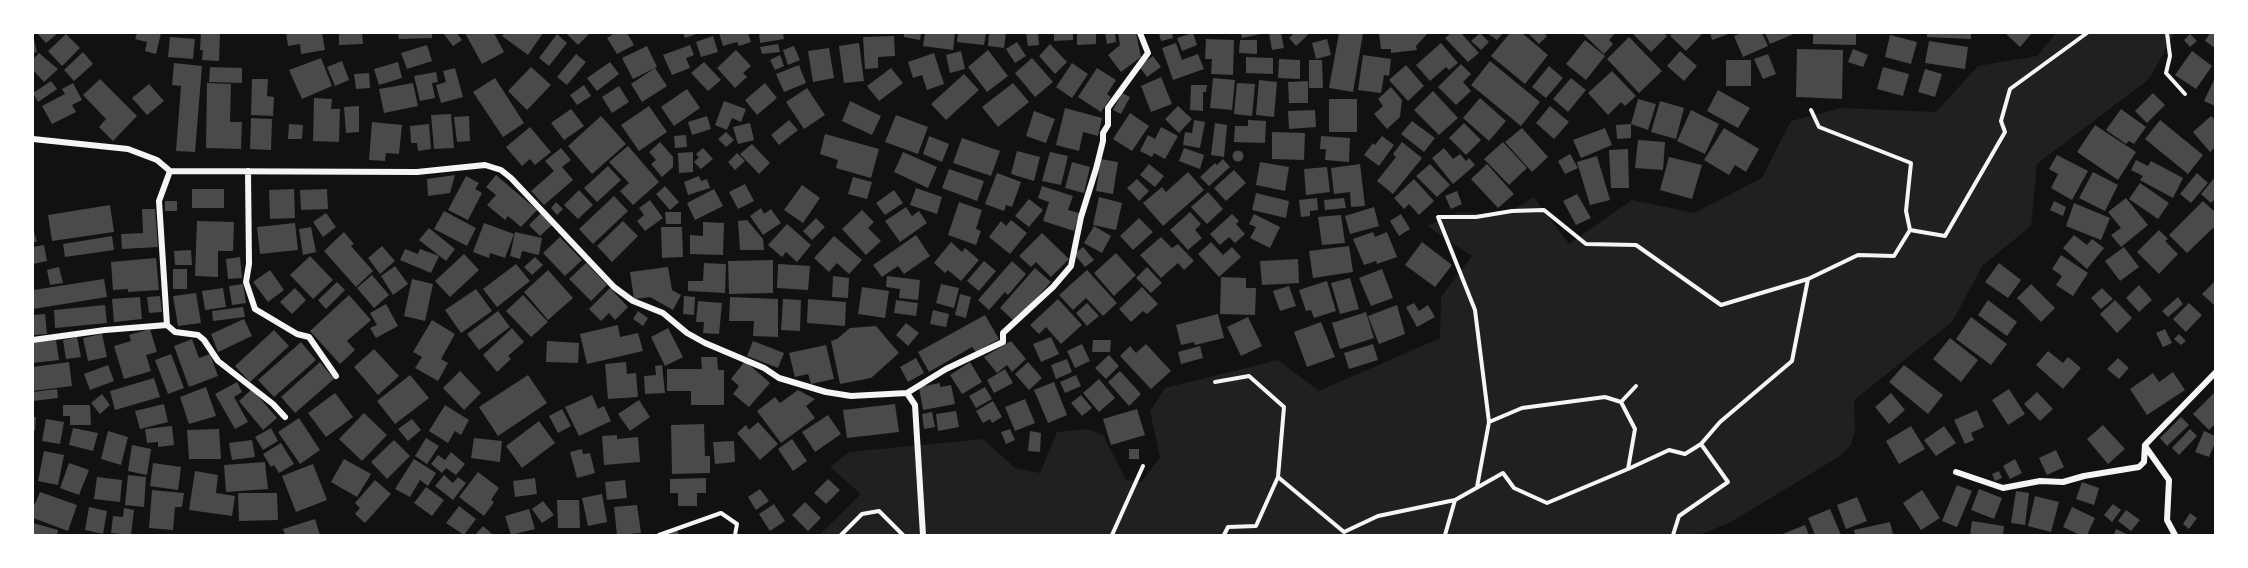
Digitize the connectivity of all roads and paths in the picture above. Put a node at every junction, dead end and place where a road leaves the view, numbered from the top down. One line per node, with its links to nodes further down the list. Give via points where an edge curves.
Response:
1 (1140, 33): 17 (street, via 1148,53 1107,108 1108,125 1071,266 1003,333 1003,342 946,369)
2 (2087, 33): 9 (path, via 2010,89 2001,121 2005,132 1945,236)
3 (2167, 33): 4 (path, via 2170,56 2166,73)
4 (2185, 94)
5 (1811, 110): 9 (path, via 1819,127 1911,162 1906,211)
6 (33, 139): 7 (street, via 128,149 157,160)
7 (170, 171): 8 (street); 11 (street, via 159,201)
8 (248, 171): 14 (street, via 246,282 255,309 309,338); 17 (street, via 417,172 485,165 501,170 614,287 633,301 663,313 705,344 779,378 826,392 851,396)
9 (1910, 230): 10 (path, via 1894,256 1858,255)
10 (1808, 279): 20 (path, via 1721,305 1636,245 1586,244 1544,210 1438,217 1475,310); 21 (path, via 1792,361 1720,422)
11 (166, 325): 12 (street); 19 (street, via 175,332 198,335 218,361)
12 (33, 340)
13 (2215, 374): 22 (street)
14 (336, 376)
15 (1215, 382): 26 (path, via 1249,376 1284,407)
16 (1636, 386): 18 (path)
17 (908, 393): 34 (street, via 915,405)
18 (1621, 402): 20 (path, via 1605,397 1522,408); 24 (path, via 1635,429)
19 (285, 417)
20 (1489, 422): 27 (path)
21 (1701, 444): 24 (path, via 1685,454 1669,450); 38 (path, via 1728,482 1679,516)
22 (2145, 446): 25 (street, via 2144,462 2139,467 2063,482 2040,481 2003,488); 39 (street, via 2169,480 2167,520)
23 (1143, 466): 35 (path)
24 (1628, 469): 27 (path, via 1547,503 1514,488 1503,473)
25 (1956, 472)
26 (1278, 477): 29 (path); 36 (path, via 1256,526 1227,527)
27 (1476, 488): 28 (path)
28 (1455, 500): 29 (path, via 1378,516); 37 (path)
29 (1346, 533)
30 (659, 535): 31 (path, via 722,513 737,524)
31 (735, 535)
32 (841, 535): 33 (path, via 862,514 879,511)
33 (903, 535)
34 (923, 535)
35 (1112, 535)
36 (1224, 535)
37 (1445, 535)
38 (1673, 535)
39 (2175, 535)

